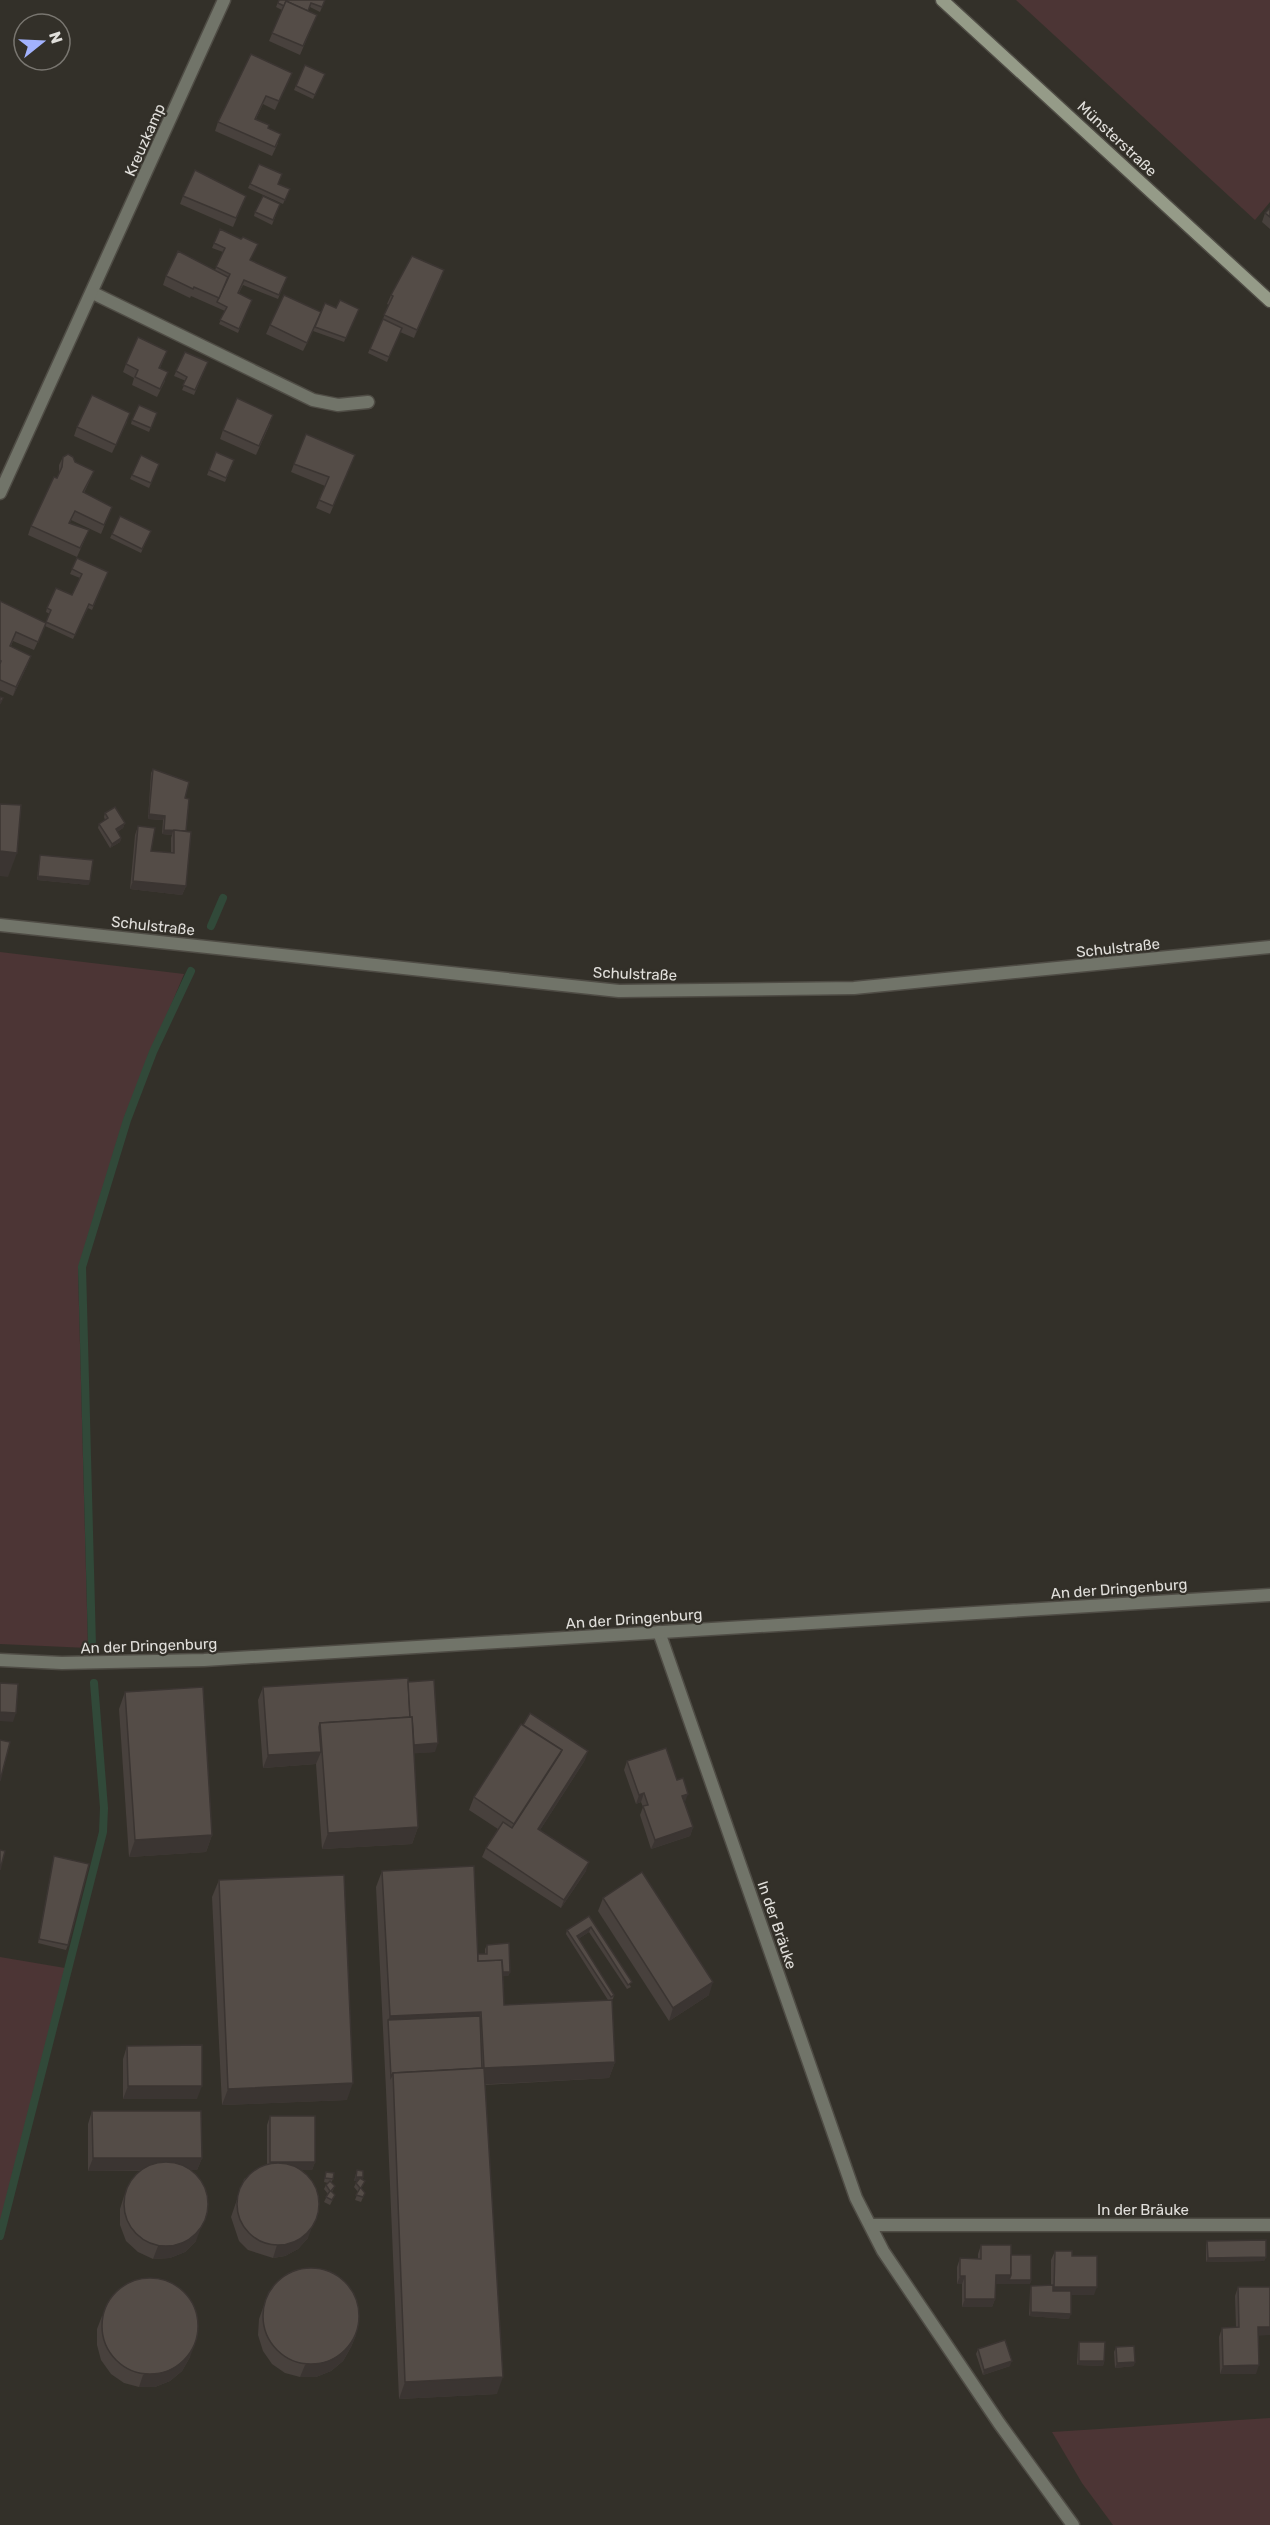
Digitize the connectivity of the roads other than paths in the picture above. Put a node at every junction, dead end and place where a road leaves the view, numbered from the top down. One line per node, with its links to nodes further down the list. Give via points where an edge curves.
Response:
1 (224, 0): 3 (street, Kreuzkamp)
2 (942, 0): 4 (main road, Münsterstraße)
3 (93, 293): 5 (street, via 313,400 338,405); 6 (street, Kreuzkamp)
4 (1270, 301)
5 (368, 402)
6 (0, 493)
7 (0, 925): 8 (street, Schulstraße, via 619,991 854,988)
8 (1270, 947)
9 (1270, 1595): 10 (street, An der Dringenburg)
10 (659, 1632): 11 (street, An der Dringenburg, via 204,1660); 12 (street, In der Bräuke, via 852,2187)
11 (0, 1660)
12 (871, 2225): 13 (street, In der Bräuke); 14 (street, In der Bräuke, via 889,2260)
13 (1270, 2225)
14 (1073, 2525)

